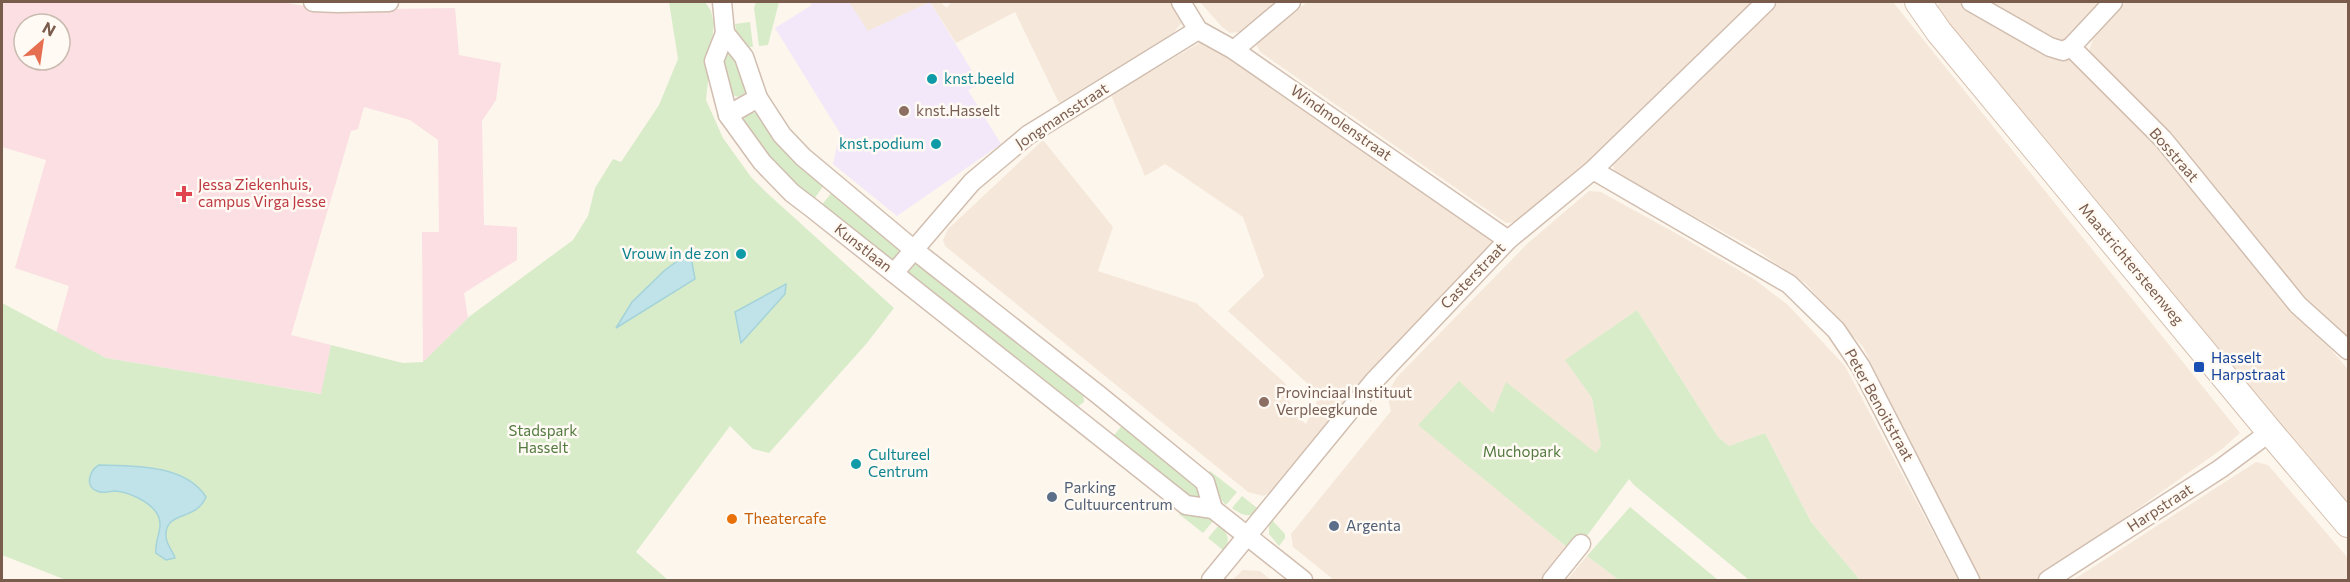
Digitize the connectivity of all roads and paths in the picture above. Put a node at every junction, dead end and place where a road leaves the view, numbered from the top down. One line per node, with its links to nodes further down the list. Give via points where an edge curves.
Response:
1 (313, 2): 2 (street)
2 (389, 2)
3 (722, 2): 11 (street, Kunstlaan)
4 (1181, 2): 10 (street, Windmolenstraat)
5 (1290, 2): 13 (street)
6 (1766, 2): 16 (street, Casterstraat)
7 (1918, 2): 23 (main road, Maastrichtersteenweg)
8 (1971, 2): 12 (street, via 2050,47 2063,51)
9 (2113, 2): 12 (street)
10 (1198, 30): 13 (street, Windmolenstraat); 18 (street, Jongmansstraat, via 1028,135 972,182)
11 (725, 33): 14 (street, Kunstlaan, via 744,57); 15 (street, Kunstlaan, via 714,61)
12 (2071, 48): 20 (street, Bosstraat, via 2163,139 2298,305)
13 (1234, 50): 17 (street, Windmolenstraat)
14 (758, 98): 15 (street); 18 (street, Kunstlaan, via 782,135 803,157)
15 (728, 114): 19 (street, Kunstlaan, via 779,180)
16 (1593, 170): 17 (street, Casterstraat); 31 (street, Peter Benoitstraat, via 1789,284 1836,330 1862,367)
17 (1508, 240): 26 (street, Casterstraat, via 1374,381)
18 (913, 249): 19 (street, Jongmansstraat); 21 (street, Kunstlaan)
19 (894, 273): 22 (street, Kunstlaan)
20 (2349, 350)
21 (1100, 396): 22 (street); 24 (street, Kunstlaan, via 1205,482)
22 (1079, 421): 24 (street, Kunstlaan, via 1186,505)
23 (2270, 432): 25 (main road, Maastrichtersteenweg); 32 (street, Harpstraat, via 2220,469)
24 (1213, 508): 26 (street)
25 (2349, 524)
26 (1247, 536): 28 (street, Casterstraat); 29 (street)
27 (1581, 544): 30 (street)
28 (1211, 580)
29 (1303, 580)
30 (1552, 580)
31 (1970, 580)
32 (2048, 580)

